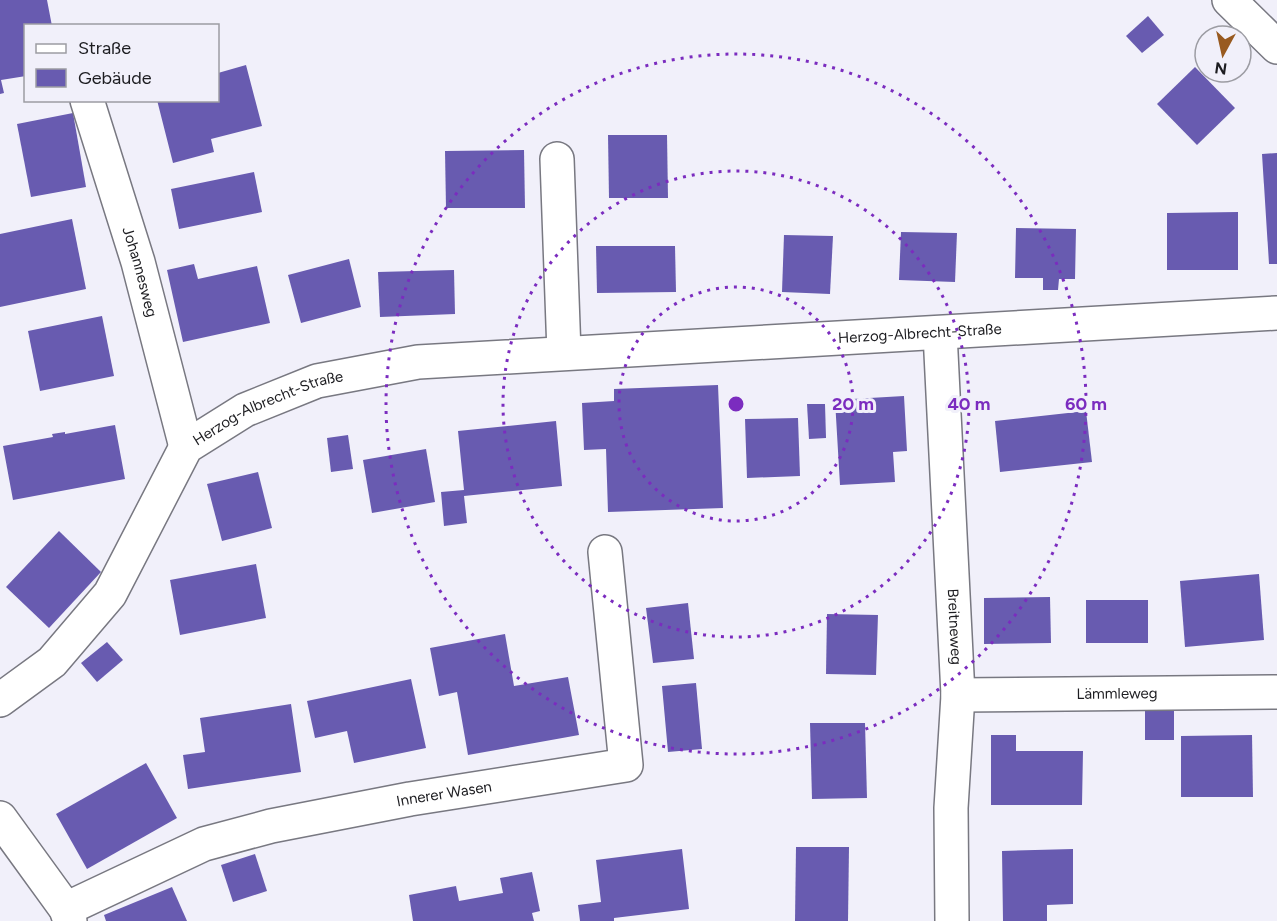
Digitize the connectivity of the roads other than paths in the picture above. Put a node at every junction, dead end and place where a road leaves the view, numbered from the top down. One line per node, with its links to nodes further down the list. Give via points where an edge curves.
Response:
1 (1229, 0): 2 (street)
2 (1277, 47)
3 (88, 102): 8 (street, Johannesweg, via 138,262)
4 (557, 159): 7 (street)
5 (1277, 313): 6 (street, Herzog-Albrecht-Straße)
6 (940, 333): 7 (street, Herzog-Albrecht-Straße); 11 (street, Breitneweg)
7 (564, 353): 8 (street, Herzog-Albrecht-Straße, via 418,362 317,381 245,410)
8 (186, 447): 12 (street, Herzog-Albrecht-Straße, via 110,594 52,662)
9 (605, 552): 14 (street, Innerer Wasen, via 626,765 410,799 271,826 204,844)
10 (1277, 692): 11 (street, Lämmleweg)
11 (958, 695): 15 (street, Breitneweg, via 951,808)
12 (0, 700)
13 (0, 818): 14 (street)
14 (68, 915)
15 (952, 921)

